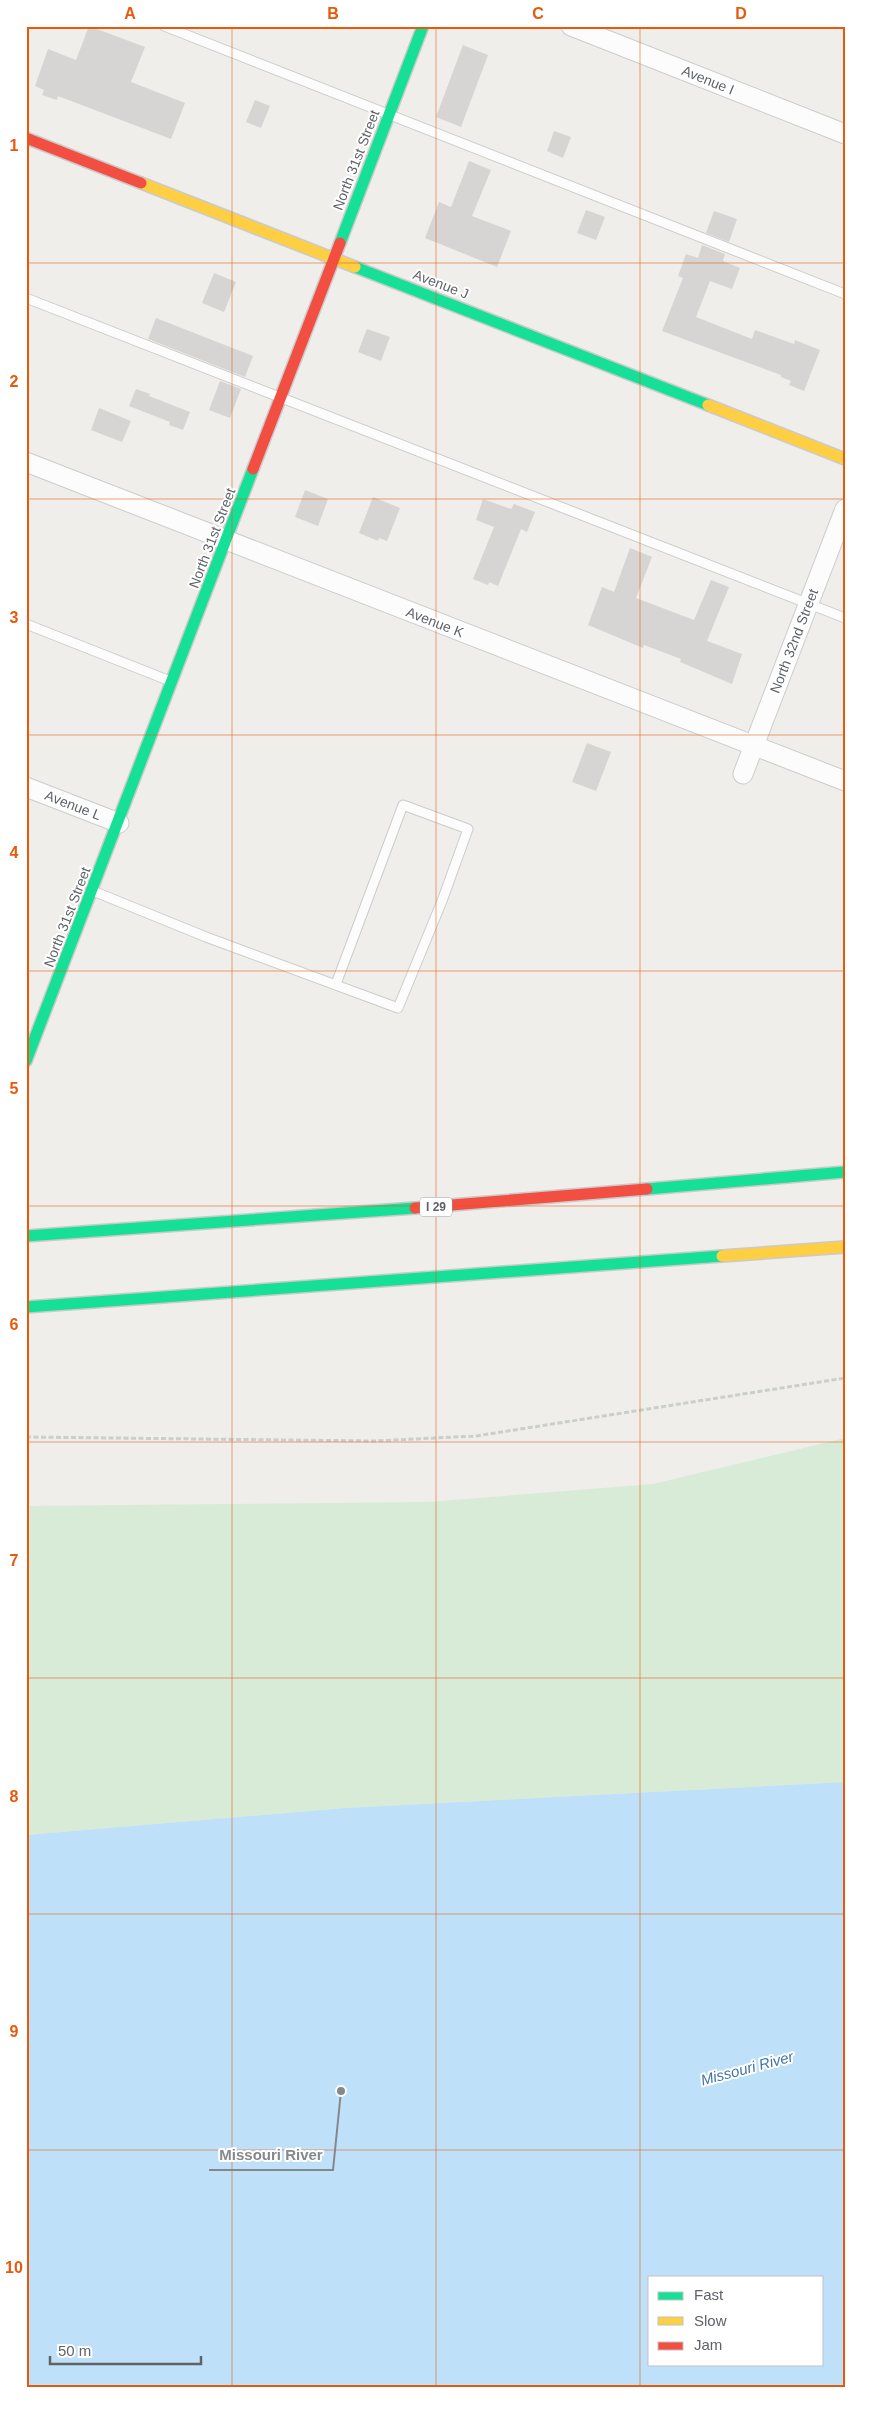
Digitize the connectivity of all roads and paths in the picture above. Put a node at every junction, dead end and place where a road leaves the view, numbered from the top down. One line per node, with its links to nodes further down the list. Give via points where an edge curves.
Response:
1 (164, 26): 4 (lane)
2 (423, 26): 4 (main road, North 31st Street)
3 (571, 26): 5 (street, Avenue I)
4 (390, 115): 7 (main road, North 31st Street); 8 (lane)
5 (845, 134)
6 (26, 138): 7 (main road, Avenue J)
7 (335, 259): 10 (main road, North 31st Street); 11 (main road, Avenue J)
8 (845, 294)
9 (26, 298): 10 (lane)
10 (282, 398): 14 (main road, North 31st Street); 15 (lane)
11 (845, 459)
12 (26, 462): 14 (street, Avenue K)
13 (845, 509): 15 (street, North 32nd Street)
14 (227, 541): 18 (main road, North 31st Street); 19 (street, Avenue K)
15 (808, 603): 16 (lane); 19 (street, North 32nd Street)
16 (845, 618)
17 (26, 624): 18 (lane)
18 (173, 682): 23 (main road, North 31st Street)
19 (754, 746): 20 (street, North 32nd Street); 21 (street, Avenue K)
20 (743, 774)
21 (845, 781)
22 (26, 787): 23 (street, Avenue L)
23 (119, 823): 24 (main road, North 31st Street)
24 (93, 891): 25 (lane, via 206,937); 26 (main road, North 31st Street)
25 (336, 984): 25 (lane, via 398,1008 468,830 404,805)
26 (26, 1060)
27 (845, 1172): 28 (main road, I 29, via 490,1203)
28 (26, 1236)
29 (845, 1247): 30 (main road)
30 (26, 1307)
31 (845, 1378): 32 (path, via 476,1436 374,1441)
32 (26, 1437)

